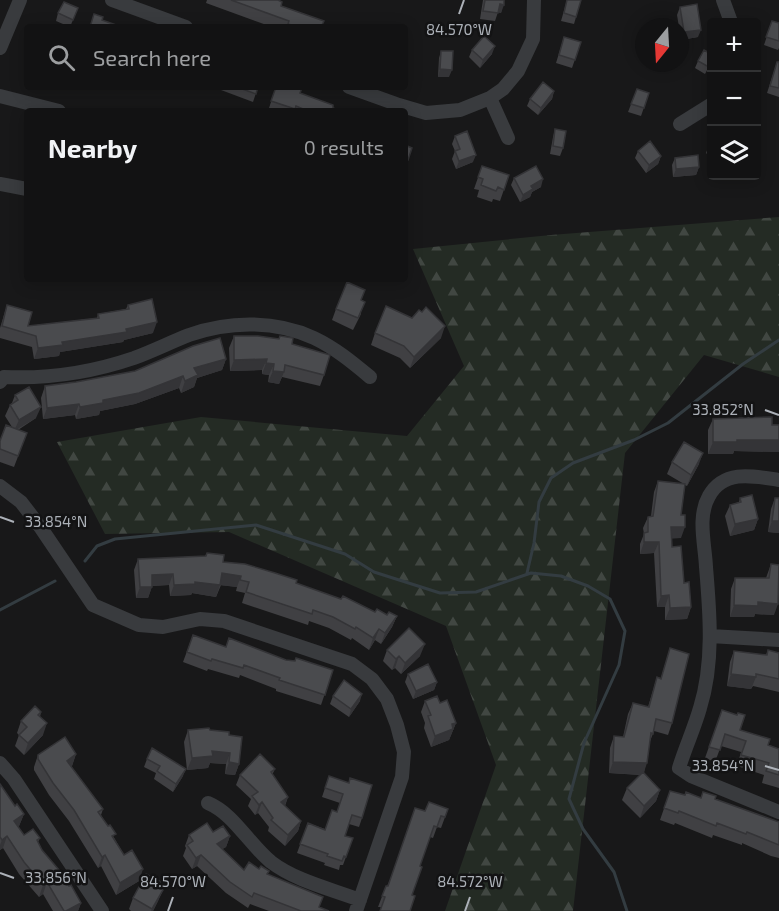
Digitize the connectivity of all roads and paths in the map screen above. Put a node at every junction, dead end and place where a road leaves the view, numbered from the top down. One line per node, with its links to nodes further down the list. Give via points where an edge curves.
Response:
1 (20, 0): 7 (street)
2 (112, 0): 6 (street)
3 (534, 0): 10 (street, via 533,39 518,71)
4 (723, 0): 5 (street)
5 (730, 18)
6 (178, 24)
7 (0, 48)
8 (357, 90): 10 (street, via 426,112 460,110)
9 (0, 96): 12 (street)
10 (490, 98): 14 (street)
11 (707, 107): 13 (street)
12 (47, 108)
13 (680, 124)
14 (508, 138)
15 (0, 184): 16 (street)
16 (24, 188)
17 (370, 376): 18 (street, via 312,337 254,324 210,328 134,358 72,374 31,379 4,377)
18 (0, 382)
19 (779, 480): 21 (street, via 739,475 726,479 710,494 702,514)
20 (0, 486): 26 (street, via 21,502 42,528 93,605 140,625 163,627 200,619 224,621 352,664 372,679 387,699 404,752 402,777)
21 (710, 636): 22 (street); 25 (street, via 701,707 679,768)
22 (779, 640)
23 (0, 763): 27 (street)
24 (208, 802): 26 (street, via 234,821 274,864)
25 (779, 812)
26 (358, 906)
27 (102, 911)

